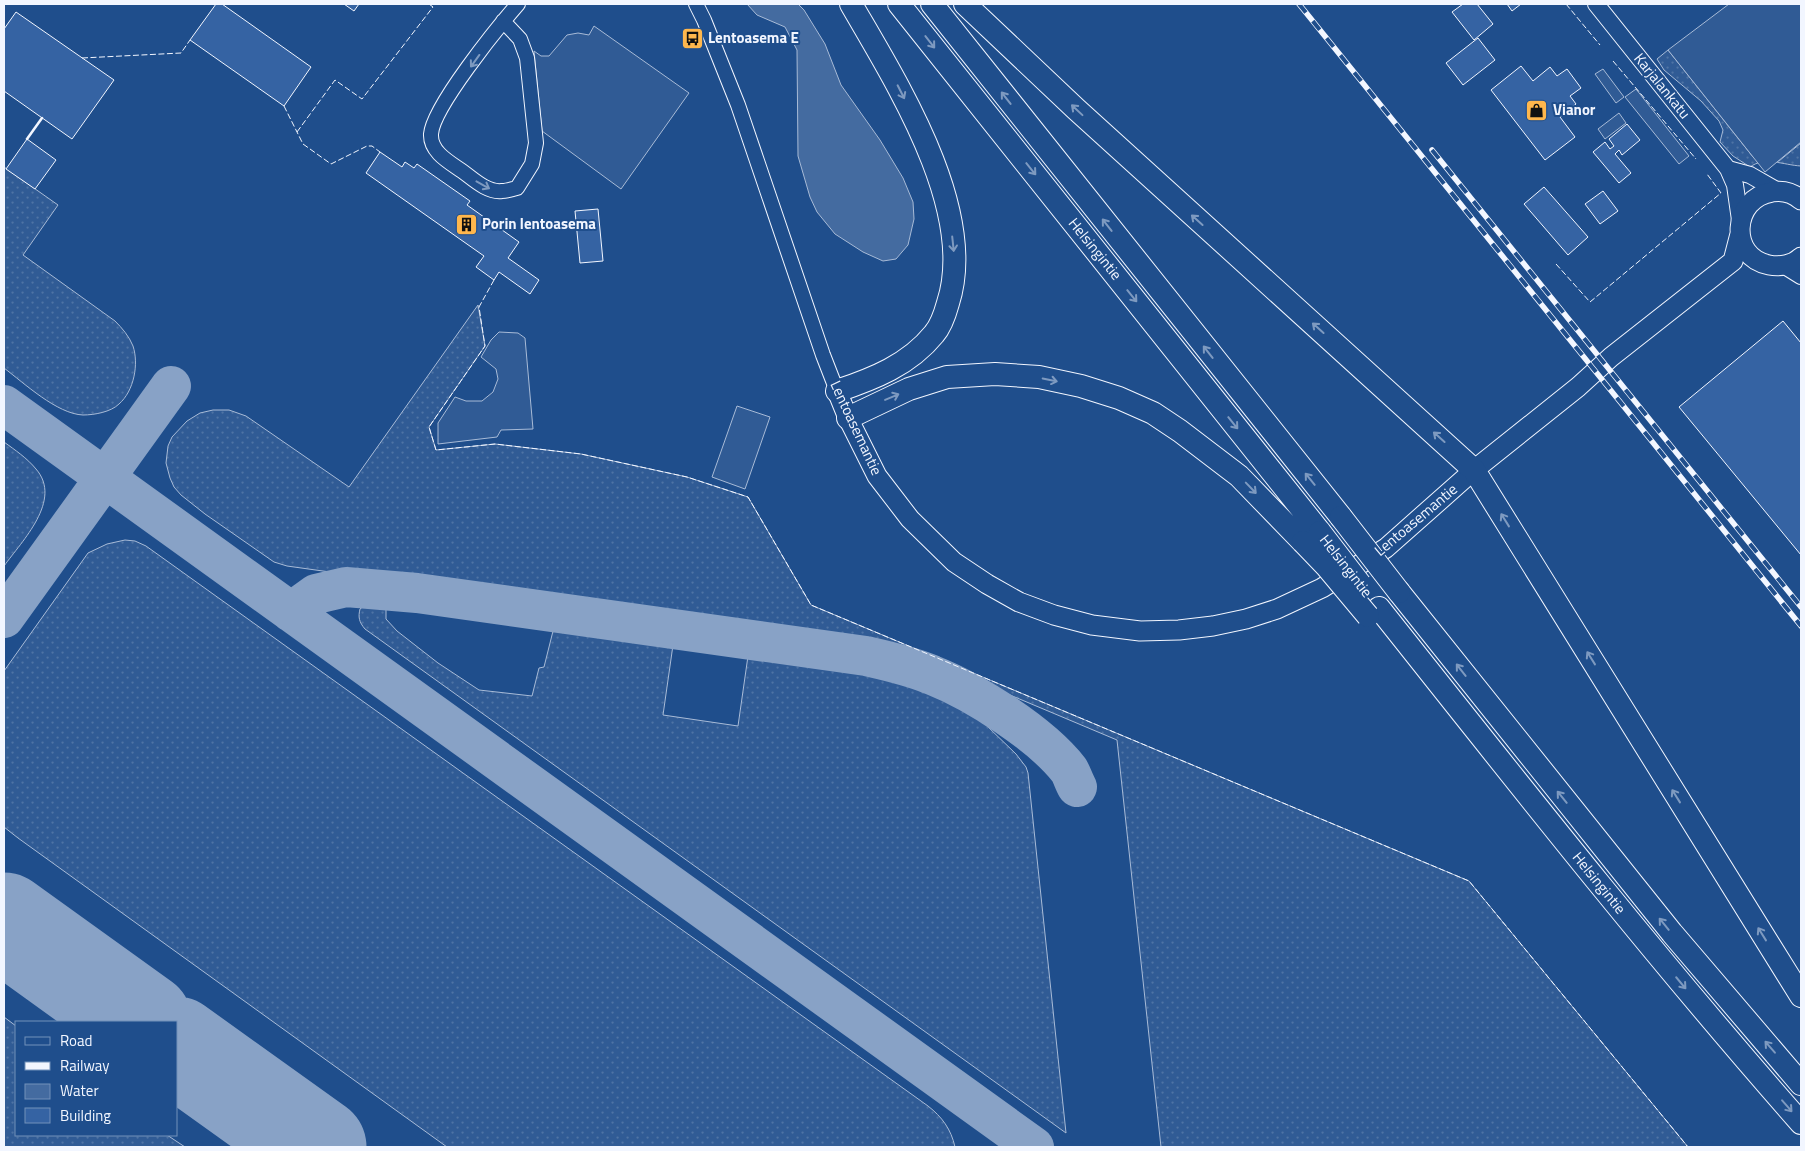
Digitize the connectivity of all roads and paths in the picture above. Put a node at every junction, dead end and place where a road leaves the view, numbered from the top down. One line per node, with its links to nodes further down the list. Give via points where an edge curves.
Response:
1 (518, 4): 8 (street)
2 (696, 4): 17 (street, Lentoasemantie, via 738,105)
3 (850, 4): 17 (highway, one-way to 17, via 920,128 949,215 955,268 952,292 936,333 900,365 870,380)
4 (899, 4): 20 (highway, Helsingintie, one-way to 20)
5 (932, 4): 22 (highway, Helsingintie, one-way to 5, bridge, via 1672,933)
6 (965, 4): 19 (highway, one-way to 6, via 1083,116)
7 (1596, 4): 9 (street, Karjalankatu)
8 (503, 21): 8 (street, one-way to 8, via 448,96 436,117 431,136 437,153 486,188 500,192 516,188 532,164 536,143 527,58 520,39)
9 (1728, 169): 10 (street, via 1750,175); 12 (street, Karjalankatu, via 1735,185)
10 (1778, 191): 11 (main road); 12 (main road, via 1755,198 1748,205)
11 (1800, 198)
12 (1740, 227): 13 (main road); 15 (main road, via 1748,253)
13 (1733, 261): 15 (main road); 19 (main road, Lentoasemantie)
14 (1793, 262): 15 (main road); 16 (street)
15 (1766, 265)
16 (1801, 276)
17 (837, 390): 18 (main road, Lentoasemantie)
18 (848, 418): 19 (main road, Lentoasemantie, via 877,476 910,519 954,562 1019,602 1054,615 1092,625 1140,631 1179,630 1246,619 1322,588 1386,548); 20 (highway, one-way to 20, via 910,389 947,377 995,374 1039,377 1081,386 1153,413 1239,476)
19 (1474, 470): 21 (highway, one-way to 19)
20 (1311, 537): 23 (highway, Helsingintie, one-way to 23, bridge)
21 (1801, 996)
22 (1801, 1084)
23 (1801, 1123)

